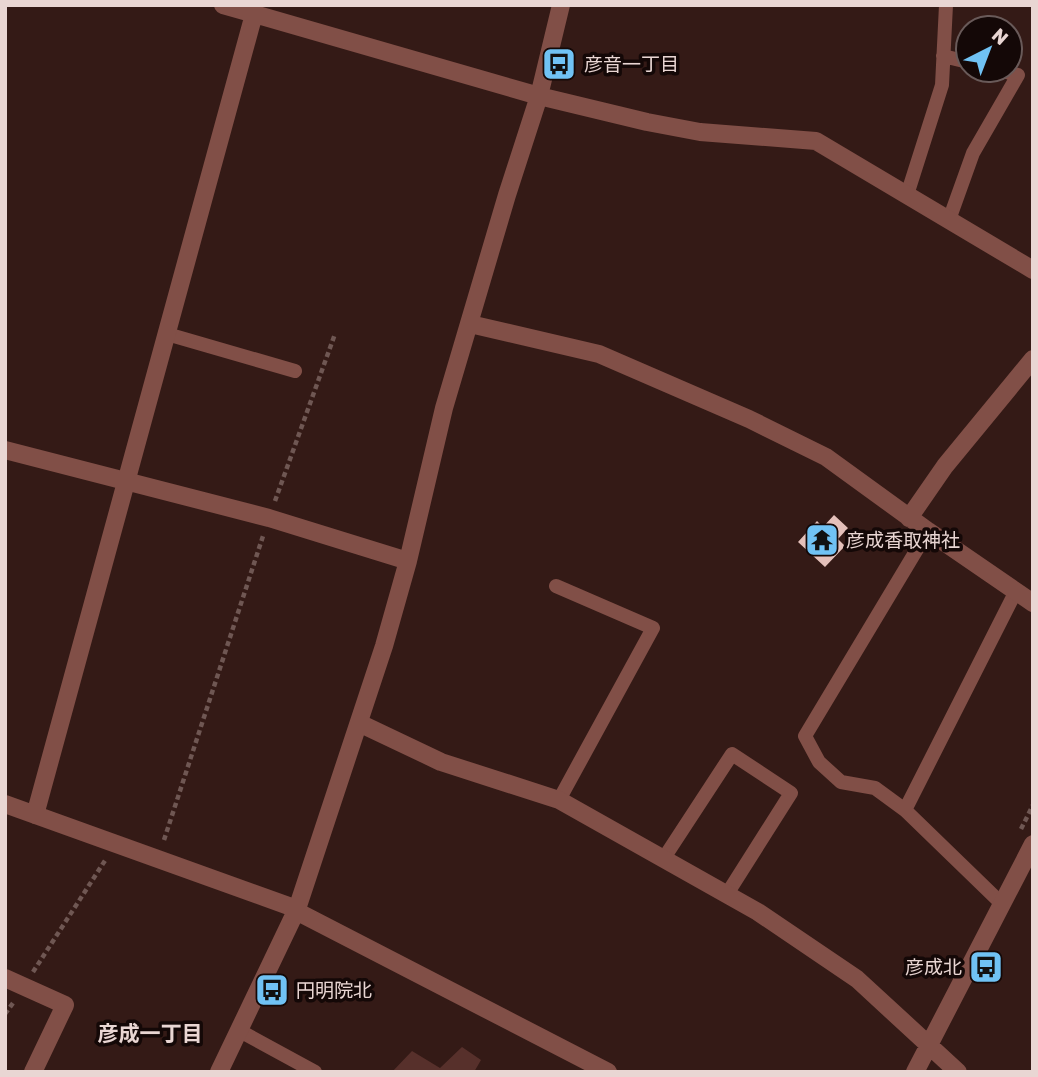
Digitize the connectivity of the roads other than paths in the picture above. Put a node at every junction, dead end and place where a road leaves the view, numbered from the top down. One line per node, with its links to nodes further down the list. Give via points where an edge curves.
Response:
1 (223, 5): 4 (street)
2 (561, 5): 8 (street)
3 (946, 5): 5 (lane)
4 (254, 14): 8 (street); 13 (street)
5 (943, 56): 6 (lane); 9 (lane, via 942,85)
6 (954, 59)
7 (1013, 84): 10 (lane, via 973,153)
8 (539, 96): 9 (street, via 700,132 816,141); 12 (street)
9 (907, 195): 10 (street)
10 (949, 220): 11 (street)
11 (1033, 270)
12 (470, 324): 18 (street, via 599,354 669,382 826,457); 20 (street, via 444,408)
13 (167, 334): 15 (lane); 17 (street)
14 (1033, 359): 18 (street)
15 (295, 370)
16 (5, 450): 17 (street)
17 (127, 481): 20 (street); 28 (street)
18 (909, 518): 19 (street)
19 (928, 531): 22 (street); 27 (lane, via 805,736 819,762 841,782 875,788)
20 (408, 561): 24 (street)
21 (556, 586): 25 (lane, via 653,628)
22 (1016, 592): 23 (street); 27 (lane)
23 (1033, 603)
24 (359, 723): 25 (street, via 441,762); 33 (street)
25 (559, 800): 30 (street)
26 (5, 804): 28 (street)
27 (905, 810): 32 (lane)
28 (35, 815): 33 (street)
29 (1032, 846): 32 (street)
30 (664, 858): 31 (street); 31 (lane, via 732,754 791,793)
31 (727, 894): 36 (street, via 856,979)
32 (1002, 904): 36 (street)
33 (296, 910): 35 (street); 40 (street)
34 (5, 978): 37 (street, via 65,1005)
35 (240, 1031): 38 (street); 39 (lane)
36 (930, 1044): 41 (street); 42 (street)
37 (33, 1072)
38 (219, 1072)
39 (316, 1072)
40 (608, 1072)
41 (915, 1072)
42 (958, 1072)

